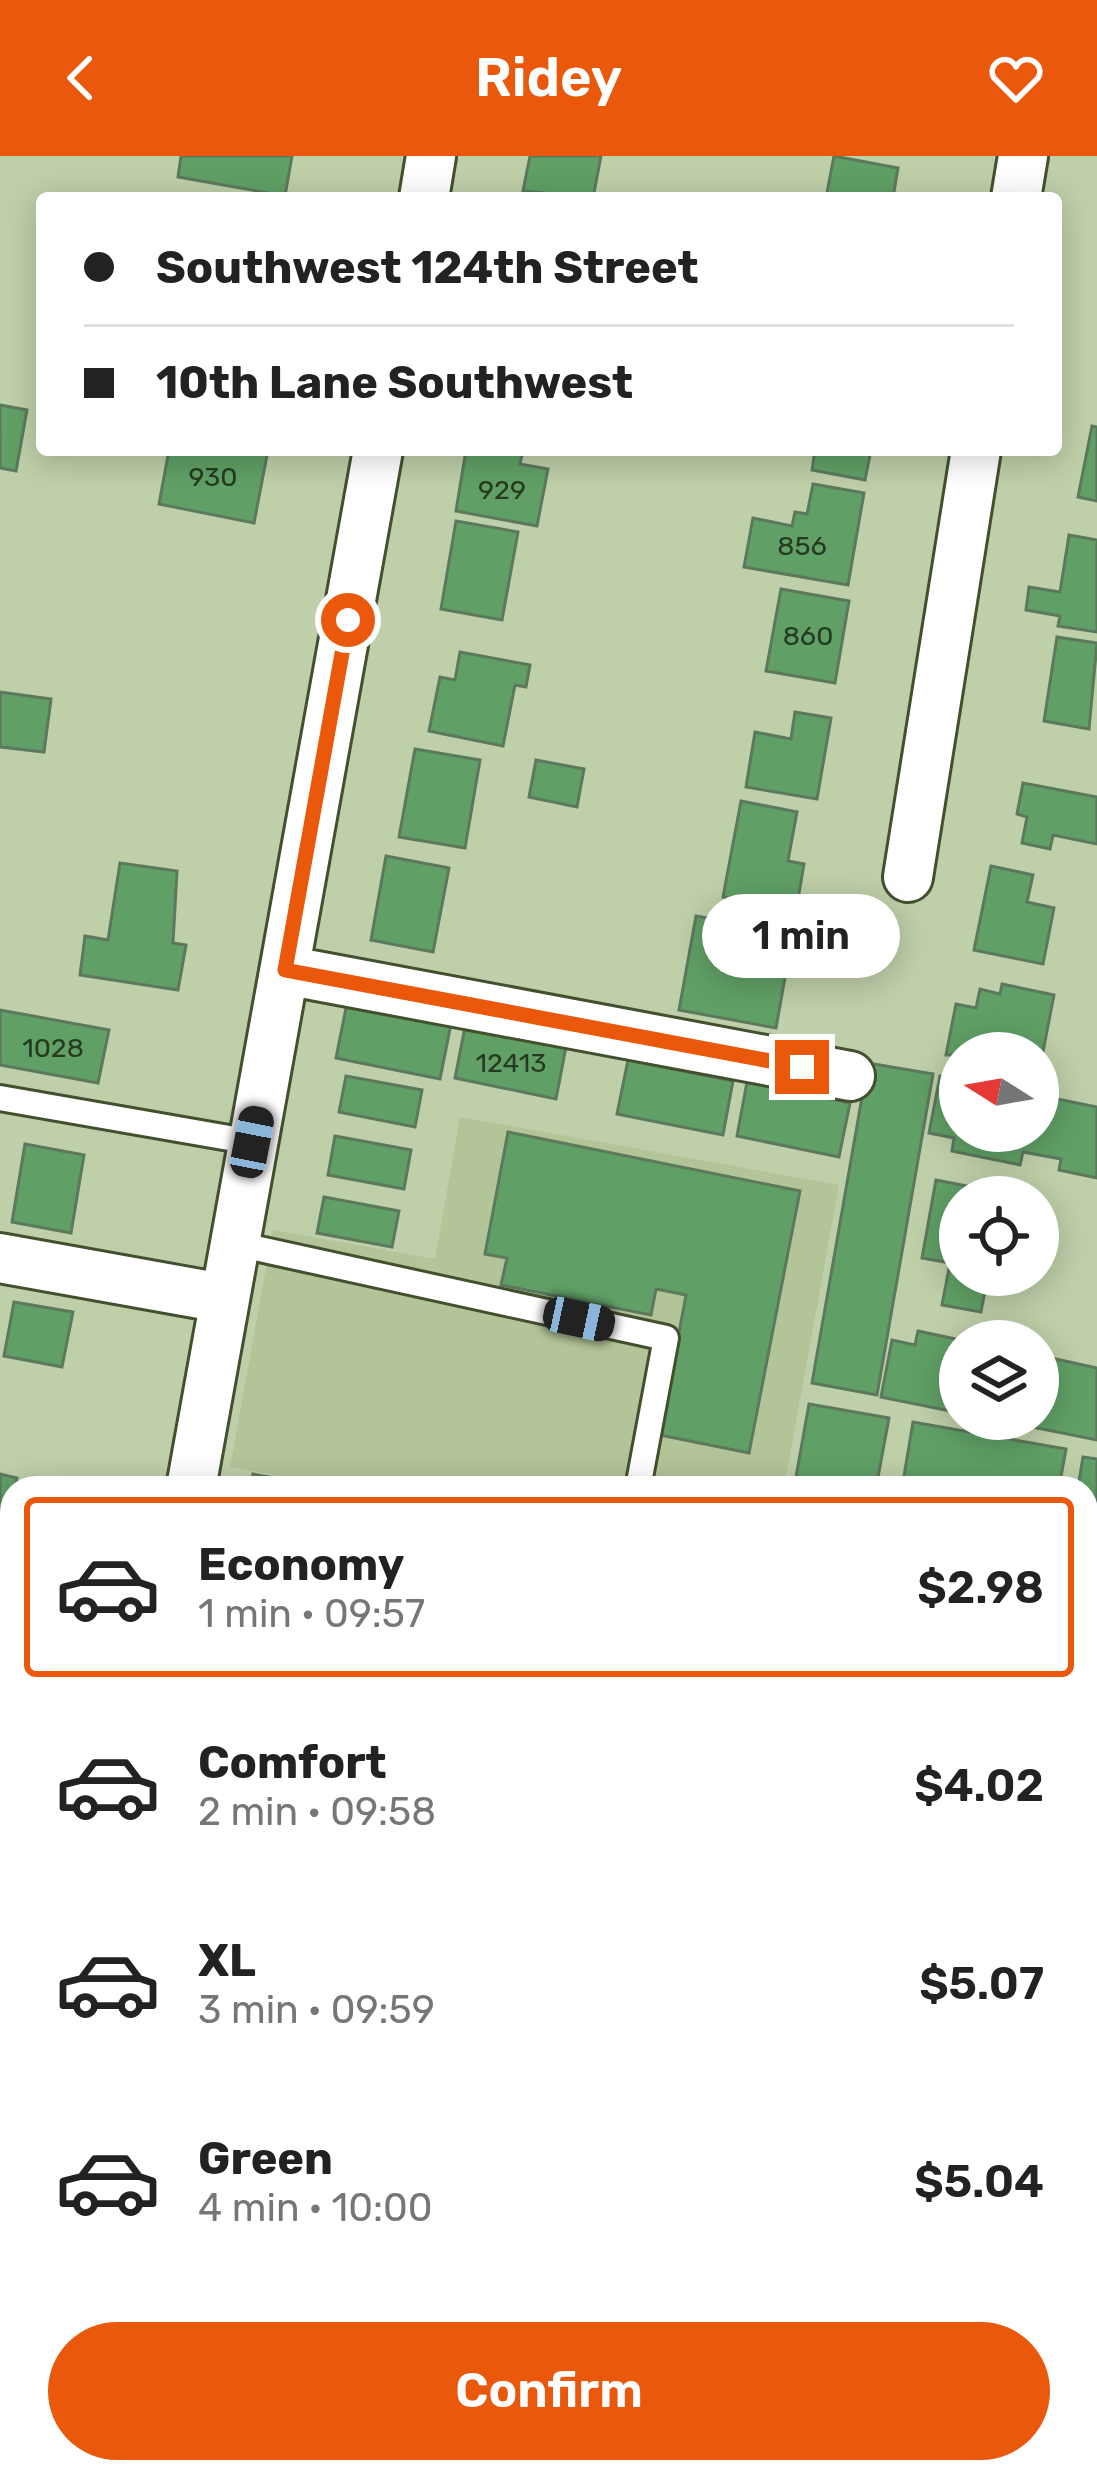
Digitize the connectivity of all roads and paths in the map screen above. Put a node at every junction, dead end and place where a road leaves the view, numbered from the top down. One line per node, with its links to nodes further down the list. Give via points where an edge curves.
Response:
1 (431, 156): 3 (street)
2 (1023, 156): 4 (street)
3 (425, 192)
4 (1017, 192)
5 (377, 456): 8 (street)
6 (975, 456): 7 (street)
7 (908, 877)
8 (285, 970): 9 (street); 11 (street)
9 (850, 1076)
10 (0, 1098): 11 (lane)
11 (252, 1142): 12 (street)
12 (232, 1243): 14 (street); 16 (lane, via 666,1338)
13 (0, 1258): 14 (street)
14 (222, 1298): 15 (street)
15 (193, 1476)
16 (640, 1476)

